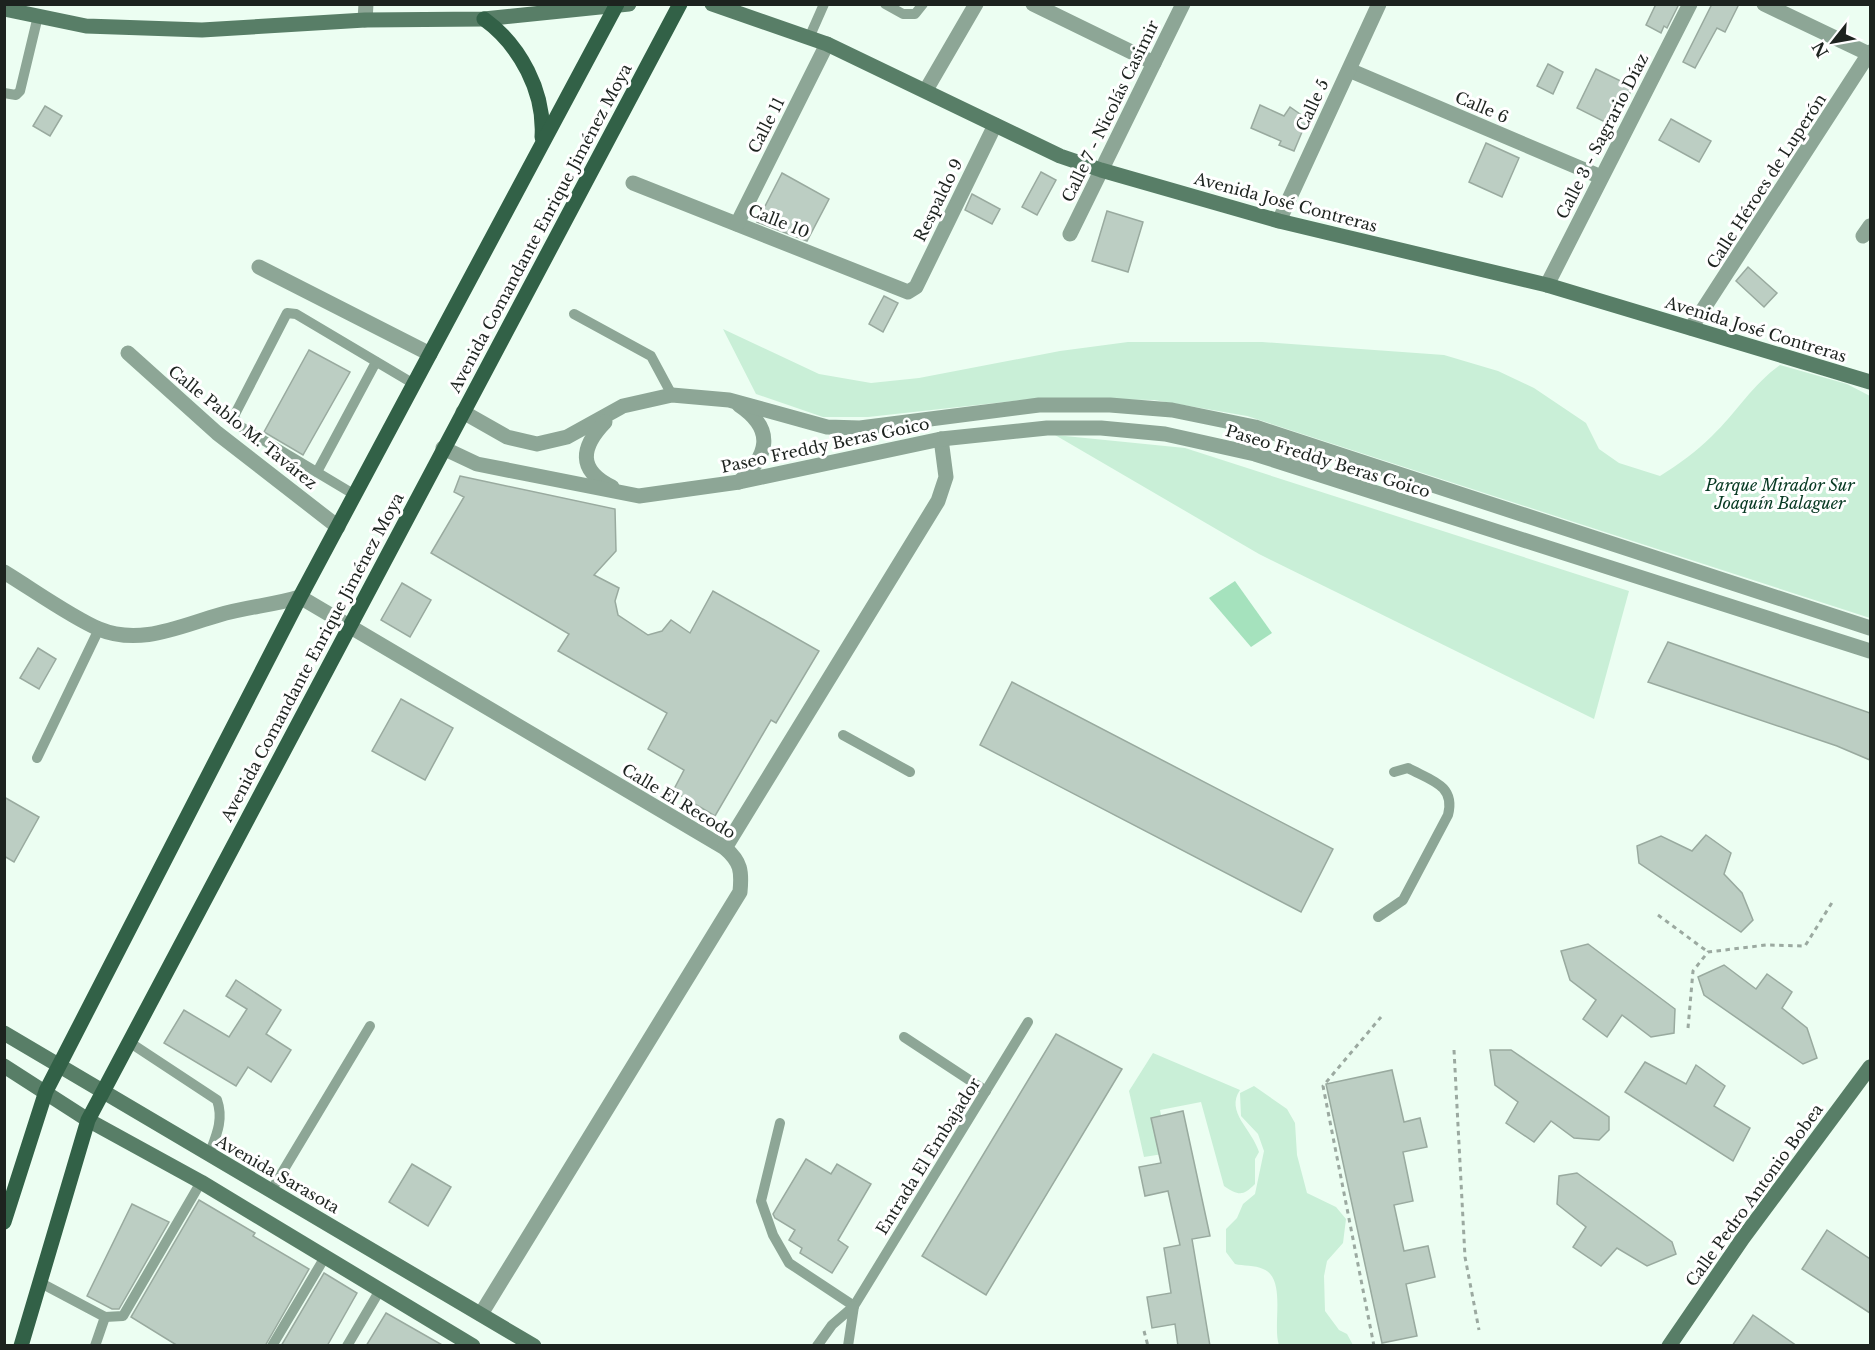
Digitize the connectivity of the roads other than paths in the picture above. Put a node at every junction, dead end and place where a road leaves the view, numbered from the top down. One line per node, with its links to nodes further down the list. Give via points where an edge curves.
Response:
1 (680, 4): 45 (main road, Avenida Comandante Enrique Jiménez Moya)
2 (712, 4): 17 (main road, Avenida José Contreras)
3 (824, 4): 17 (lane)
4 (885, 4): 5 (lane, via 903,14 915,14)
5 (923, 4)
6 (976, 4): 22 (street)
7 (1033, 4): 20 (street)
8 (1183, 4): 20 (street, Calle 7 - Nicolás Casimir)
9 (1378, 4): 21 (street, Calle 5)
10 (1690, 4): 27 (street, Calle 3 - Sagrario Díaz)
11 (1764, 4): 19 (street)
12 (620, 5): 16 (main road); 25 (main road)
13 (4, 9): 15 (main road)
14 (365, 12): 15 (main road, via 202,30 86,26); 16 (main road)
15 (38, 16): 23 (lane, via 20,91 16,95)
16 (484, 19): 25 (main road, via 507,38 530,76 543,119)
17 (809, 38): 18 (main road, Avenida José Contreras)
18 (827, 44): 22 (main road, Avenida José Contreras); 30 (street, Calle 11)
19 (1870, 53): 36 (street, Calle Héroes de Luperón)
20 (1154, 63): 26 (street, Calle 7 - Nicolás Casimir)
21 (1349, 70): 27 (street, Calle 6); 29 (street, Calle 5)
22 (926, 90): 24 (main road, Avenida José Contreras)
23 (4, 93)
24 (995, 125): 26 (main road, Avenida José Contreras, via 1060,156); 34 (street, Respaldo 9)
25 (542, 144): 38 (main road)
26 (1101, 170): 29 (main road, Avenida José Contreras); 31 (street, Calle 7 - Nicolás Casimir)
27 (1601, 177): 33 (street, Calle 3 - Sagrario Díaz)
28 (633, 183): 30 (street, Calle 10)
29 (1279, 221): 33 (main road, Avenida José Contreras)
30 (737, 224): 34 (street, Calle 10)
31 (1070, 234)
32 (259, 267): 38 (street)
33 (1547, 285): 36 (main road, Avenida José Contreras)
34 (912, 290)
35 (574, 314): 42 (lane, via 651,356)
36 (1691, 328): 40 (main road, Avenida José Contreras)
37 (128, 353): 52 (street, Calle Pablo M. Tavárez, via 217,433)
38 (430, 354): 41 (main road)
39 (376, 362): 41 (lane); 48 (lane); 48 (lane, via 296,314 287,313 234,416 238,425)
40 (1870, 382)
41 (414, 384): 50 (main road)
42 (672, 395): 43 (street, Paseo Freddy Beras Goico); 44 (street, Paseo Freddy Beras Goico)
43 (729, 400): 49 (street, via 752,416 764,436 762,456); 54 (street, Paseo Freddy Beras Goico, via 827,427 861,428 1039,405 1172,410 1255,427)
44 (623, 406): 45 (street, Paseo Freddy Beras Goico, via 567,437 537,444 507,436); 51 (street, via 590,439 587,464 597,478)
45 (463, 412): 47 (main road, Avenida Comandante Enrique Jiménez Moya)
46 (941, 439): 49 (street, Paseo Freddy Beras Goico); 56 (street, Paseo Freddy Beras Goico, via 1047,428 1165,434 1255,454); 65 (street, via 946,477 938,501)
47 (443, 448): 51 (street, Paseo Freddy Beras Goico, via 477,464); 57 (main road, Avenida Comandante Enrique Jiménez Moya)
48 (317, 472): 50 (lane)
49 (739, 482): 51 (street, Paseo Freddy Beras Goico)
50 (354, 495): 52 (main road)
51 (639, 496)
52 (338, 527): 55 (main road)
53 (4, 572): 59 (street)
54 (1714, 579): 56 (street); 58 (street, Paseo Freddy Beras Goico)
55 (300, 597): 57 (street, Calle El Recodo); 59 (street, via 147,635 121,635); 73 (main road)
56 (1707, 598): 60 (street, Paseo Freddy Beras Goico)
57 (349, 626): 65 (street, Calle El Recodo); 71 (main road, Avenida Comandante Enrique Jiménez Moya)
58 (1870, 628)
59 (99, 629): 62 (lane)
60 (1870, 651)
61 (843, 735): 63 (lane)
62 (37, 758)
63 (910, 772)
64 (1394, 772): 66 (lane, via 1408,768 1441,786 1451,803 1412,886 1396,907)
65 (725, 848): 88 (street, Calle El Recodo, via 742,869 740,892)
66 (1378, 917)
67 (1028, 1022): 76 (lane, Entrada El Embajador)
68 (370, 1026): 82 (lane)
69 (4, 1033): 73 (main road, Avenida Sarasota)
70 (904, 1037): 76 (lane)
71 (129, 1042): 77 (main road, Avenida Comandante Enrique Jiménez Moya); 80 (lane, via 216,1100 220,1121)
72 (4, 1066): 75 (main road)
73 (59, 1066): 75 (main road); 77 (main road, Avenida Sarasota)
74 (1870, 1067): 98 (main road, Calle Pedro Antonio Bobea, via 1743,1238)
75 (46, 1091): 78 (main road); 83 (main road)
76 (986, 1091): 87 (lane, Entrada El Embajador)
77 (103, 1093): 78 (main road, Avenida Comandante Enrique Jiménez Moya); 80 (main road, Avenida Sarasota)
78 (88, 1120): 81 (main road); 85 (main road, Avenida Comandante Enrique Jiménez Moya)
79 (780, 1124): 87 (lane, via 761,1201 773,1235 789,1263)
80 (209, 1155): 82 (main road, Avenida Sarasota)
81 (201, 1182): 84 (main road); 89 (lane, via 123,1316)
82 (271, 1191): 88 (main road, Avenida Sarasota)
83 (4, 1222)
84 (325, 1257): 86 (main road); 92 (lane)
85 (39, 1282): 89 (lane); 90 (main road, Avenida Comandante Enrique Jiménez Moya)
86 (380, 1290): 93 (lane); 94 (main road)
87 (854, 1306): 96 (lane, Entrada El Embajador, via 832,1325); 97 (lane, Entrada El Embajador)
88 (481, 1314): 95 (main road, Avenida Sarasota)
89 (105, 1317): 91 (lane)
90 (21, 1346)
91 (94, 1346)
92 (272, 1346)
93 (347, 1346)
94 (473, 1346)
95 (534, 1346)
96 (817, 1346)
97 (848, 1346)
98 (1669, 1346)

